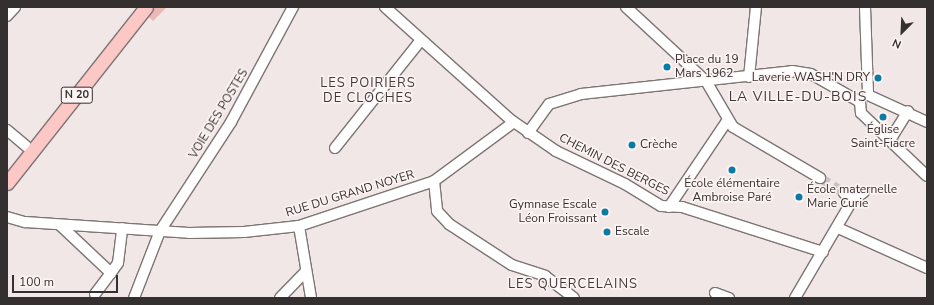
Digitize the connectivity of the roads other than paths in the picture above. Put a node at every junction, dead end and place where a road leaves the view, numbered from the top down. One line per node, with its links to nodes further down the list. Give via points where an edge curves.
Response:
1 (15, 7): 9 (street)
2 (136, 7): 25 (main road, N 20)
3 (146, 7): 31 (main road, N 20)
4 (293, 7): 41 (street, VOIE DES POSTES, via 231,122)
5 (385, 7): 10 (street, CHEMIN DES BERGES)
6 (626, 7): 11 (street)
7 (756, 7): 12 (street)
8 (865, 7): 15 (street)
9 (7, 16)
10 (420, 41): 20 (street, CHEMIN DES BERGES); 26 (street)
11 (696, 72): 13 (street); 14 (street)
12 (749, 77): 13 (street); 16 (street, via 804,72)
13 (706, 81): 14 (street); 19 (street)
14 (693, 82): 23 (street, via 596,92 556,101 546,107)
15 (868, 95): 16 (street); 17 (street)
16 (860, 102): 24 (street, via 862,113)
17 (908, 111): 18 (street); 21 (street); 24 (street)
18 (927, 115)
19 (727, 121): 29 (street); 35 (street)
20 (514, 122): 23 (street, CHEMIN DES BERGES); 30 (street, RUE DU GRAND NOYER)
21 (927, 122)
22 (7, 130): 25 (street)
23 (528, 133): 35 (street, CHEMIN DES BERGES, via 556,152)
24 (890, 140): 28 (street)
25 (26, 146): 27 (main road, N 20)
26 (335, 148)
27 (7, 170)
28 (927, 176)
29 (820, 178)
30 (434, 180): 38 (street, RUE DU GRAND NOYER); 51 (street, via 438,211 450,224 512,265 545,276)
31 (7, 183)
32 (864, 192): 34 (street)
33 (844, 193): 34 (street)
34 (852, 201): 40 (street)
35 (669, 208): 42 (street, CHEMIN DES BERGES, via 682,207)
36 (7, 216): 37 (street, RUE DU GRAND NOYER)
37 (60, 225): 39 (street, RUE DU GRAND NOYER); 45 (street)
38 (299, 226): 41 (street, RUE DU GRAND NOYER, via 214,233); 44 (street)
39 (122, 228): 41 (street, RUE DU GRAND NOYER); 45 (street, via 118,263)
40 (838, 228): 42 (street); 43 (street)
41 (160, 231): 48 (street, VOIE DES POSTES)
42 (823, 252): 53 (street)
43 (927, 268)
44 (304, 272): 49 (street); 50 (street)
45 (111, 273): 47 (street)
46 (715, 293): 52 (street)
47 (95, 294)
48 (134, 298)
49 (280, 298)
50 (312, 298)
51 (574, 298)
52 (729, 298)
53 (795, 298)

